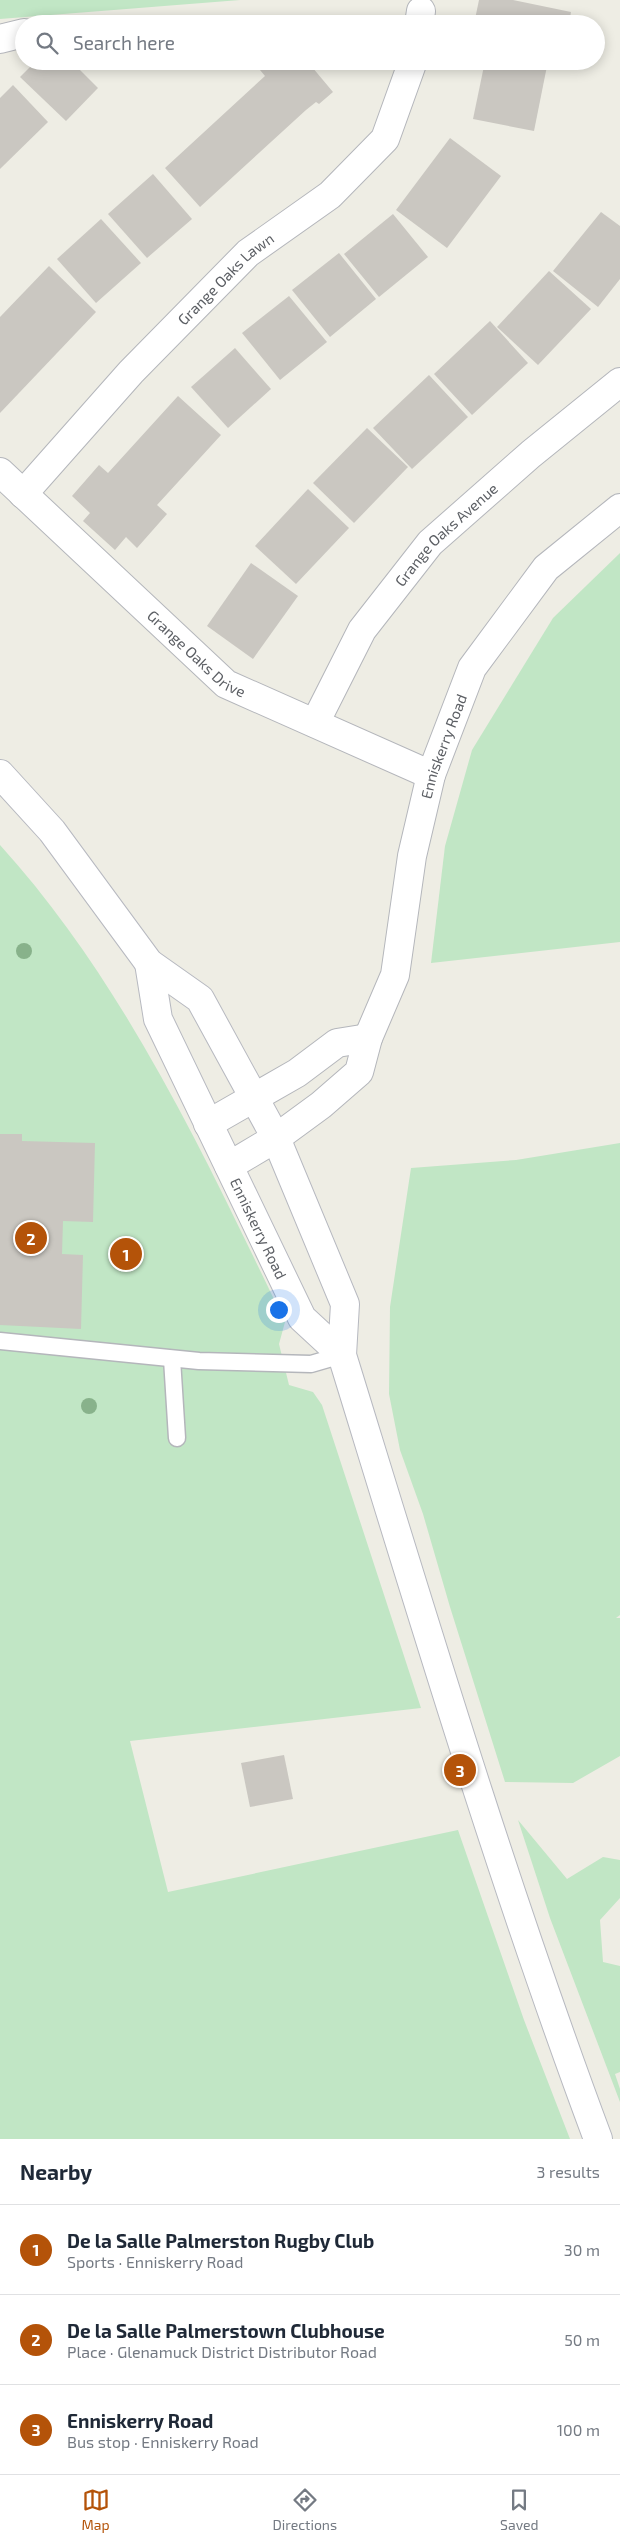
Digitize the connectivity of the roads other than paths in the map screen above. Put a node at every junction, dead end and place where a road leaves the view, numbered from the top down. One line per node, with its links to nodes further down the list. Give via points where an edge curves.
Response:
1 (15, 35): 2 (street)
2 (0, 39)
3 (409, 70): 6 (street, Grange Oaks Lawn, via 385,139 330,195 248,253 131,372)
4 (620, 382): 8 (street, Grange Oaks Avenue, via 531,454 430,543 362,630)
5 (0, 472): 6 (street, Grange Oaks Drive)
6 (23, 494): 8 (street, Grange Oaks Drive, via 226,684)
7 (620, 508): 10 (street, Enniskerry Road, via 546,568 472,668)
8 (315, 723): 10 (street, Grange Oaks Drive)
9 (0, 774): 11 (street, via 52,831)
10 (430, 775): 12 (street, Enniskerry Road, via 412,856 395,975)
11 (149, 963): 13 (street, Enniskerry Road, via 200,999); 14 (street, via 158,1019)
12 (368, 1038): 13 (street, via 337,1042 297,1073); 15 (street, Enniskerry Road, via 359,1072 322,1105)
13 (255, 1098): 14 (street); 15 (street, Enniskerry Road)
14 (208, 1124): 16 (street)
15 (276, 1138): 16 (street, Enniskerry Road); 18 (street, Enniskerry Road, via 345,1304)
16 (229, 1166): 18 (street, Enniskerry Road, via 302,1318)
17 (0, 1341): 19 (lane)
18 (342, 1355): 19 (lane, via 311,1364); 21 (street, Enniskerry Road, via 552,2018)
19 (172, 1359): 20 (lane)
20 (177, 1438)
21 (598, 2139)

